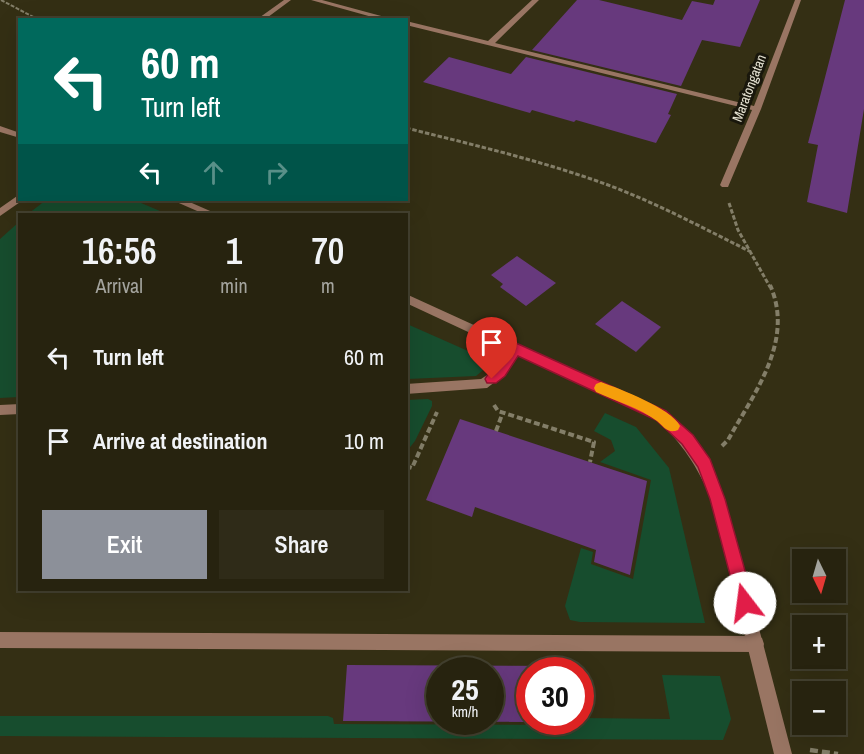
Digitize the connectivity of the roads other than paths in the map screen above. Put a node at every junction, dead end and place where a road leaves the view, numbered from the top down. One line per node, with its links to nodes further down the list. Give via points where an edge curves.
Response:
1 (288, 0): 5 (street)
2 (314, 0): 6 (street)
3 (536, 0): 8 (street)
4 (798, 0): 9 (street, Maratongatan)
5 (262, 18)
6 (385, 18)
7 (408, 23): 8 (street)
8 (490, 43): 9 (street)
9 (757, 109): 12 (street, Maratongatan)
10 (0, 129): 11 (street)
11 (18, 135)
12 (725, 185)
13 (18, 199): 15 (street)
14 (180, 201): 16 (street)
15 (0, 213)
16 (210, 213)
17 (408, 299): 18 (street)
18 (516, 349): 19 (street, via 500,372 483,384); 23 (street, via 661,416 688,439 705,464 717,499)
19 (408, 389)
20 (0, 410): 21 (street)
21 (18, 410)
22 (0, 640): 23 (street)
23 (756, 644): 24 (street)
24 (783, 754)

